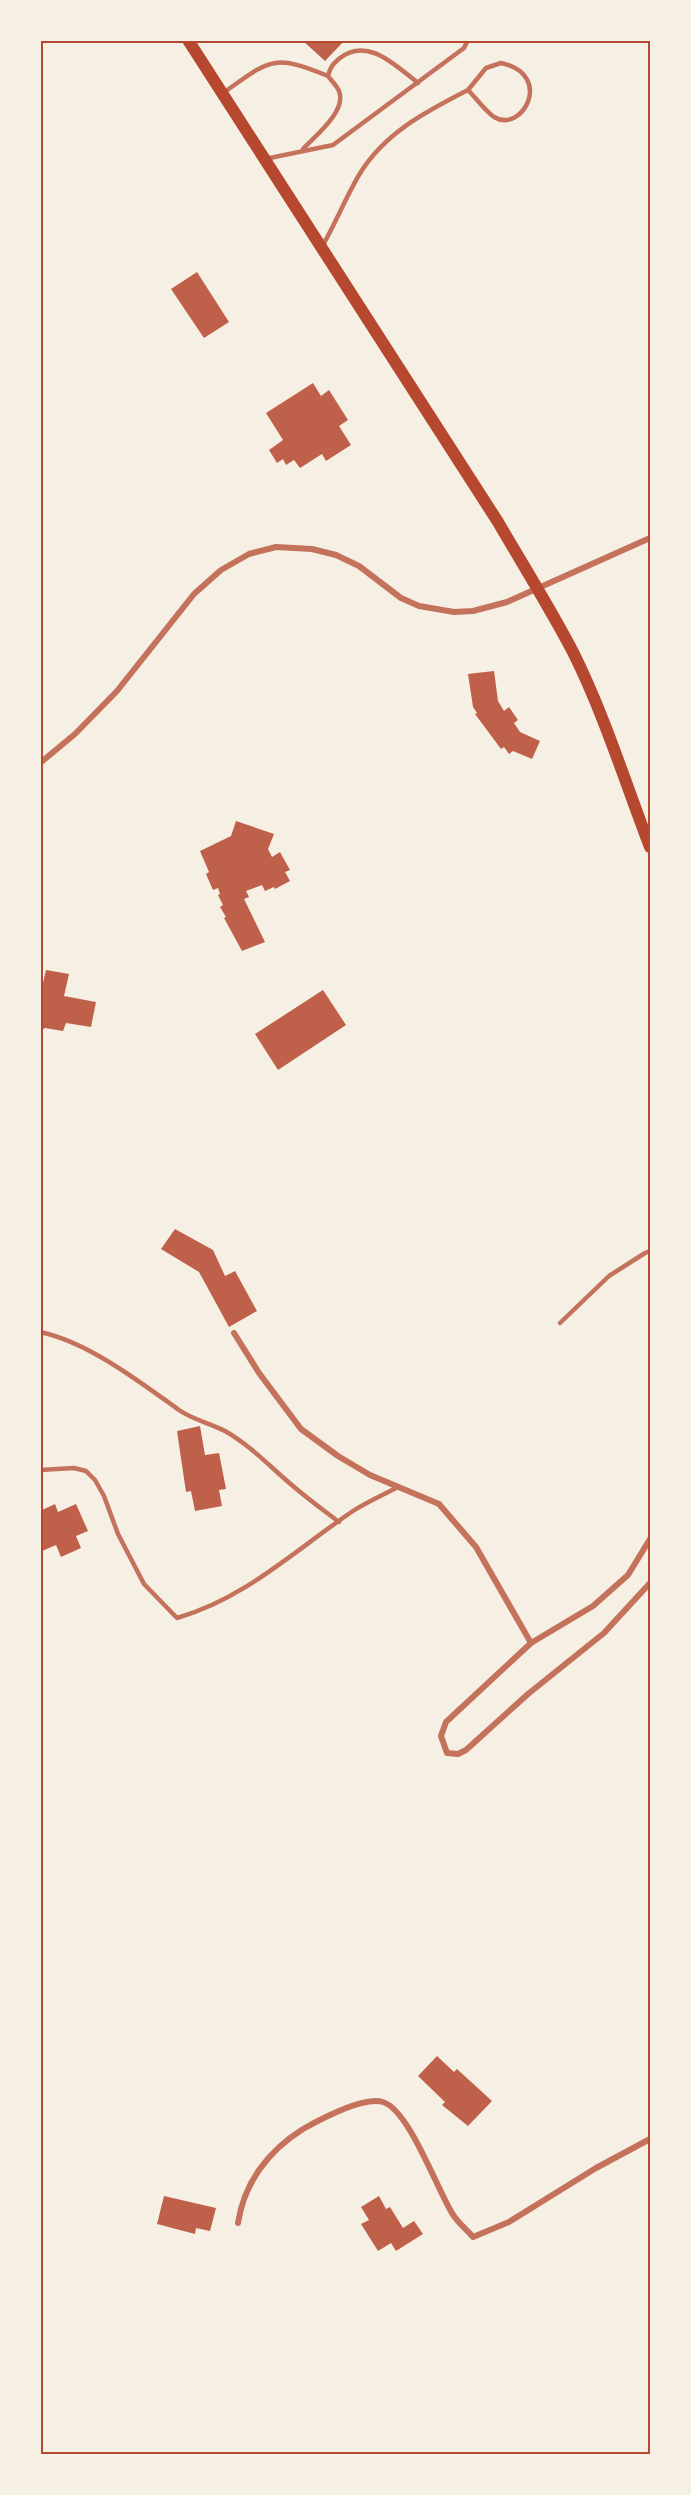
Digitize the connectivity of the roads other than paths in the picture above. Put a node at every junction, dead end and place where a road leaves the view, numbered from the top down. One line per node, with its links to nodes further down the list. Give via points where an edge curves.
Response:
1 (188, 40): 6 (main road)
2 (468, 40): 4 (lane, via 464,48)
3 (327, 76): 4 (lane, via 330,66 345,54 360,50 378,53); 6 (lane, via 280,61 261,67); 7 (lane, via 339,91 340,104 330,121)
4 (418, 83): 7 (lane, via 333,145)
5 (468, 90): 5 (lane, via 486,68 501,63 515,66 526,78 531,92 521,114 508,119 495,118); 9 (lane, via 415,117 384,144 360,173)
6 (223, 93): 8 (main road)
7 (302, 150): 8 (lane)
8 (265, 159): 9 (main road)
9 (322, 248): 11 (main road, via 498,522)
10 (651, 538): 11 (street)
11 (537, 590): 12 (street, via 492,607 446,611 401,598 336,555 276,547 249,554 221,570 194,594 117,691); 13 (main road, via 573,652)
12 (40, 763)
13 (651, 847)
14 (651, 1251): 15 (lane, via 609,1276)
15 (560, 1323)
16 (40, 1332): 20 (lane, via 99,1357 195,1420 224,1430 263,1457)
17 (234, 1333): 19 (street, via 259,1374 301,1428 338,1456)
18 (40, 1470): 20 (lane, via 74,1468 86,1471 95,1480 144,1584 177,1618 203,1610 278,1568)
19 (398, 1487): 20 (lane); 23 (street, via 439,1503 476,1547)
20 (339, 1522)
21 (651, 1539): 23 (street, via 628,1575 593,1606)
22 (651, 1583): 23 (street, via 604,1633 466,1750 447,1753 441,1736 446,1722)
23 (531, 1643)
24 (651, 2139): 25 (street, via 509,2222 473,2237 452,2214 438,2182 393,2106 381,2101 364,2102 302,2130 279,2147 257,2170 241,2205)
25 (238, 2223)

